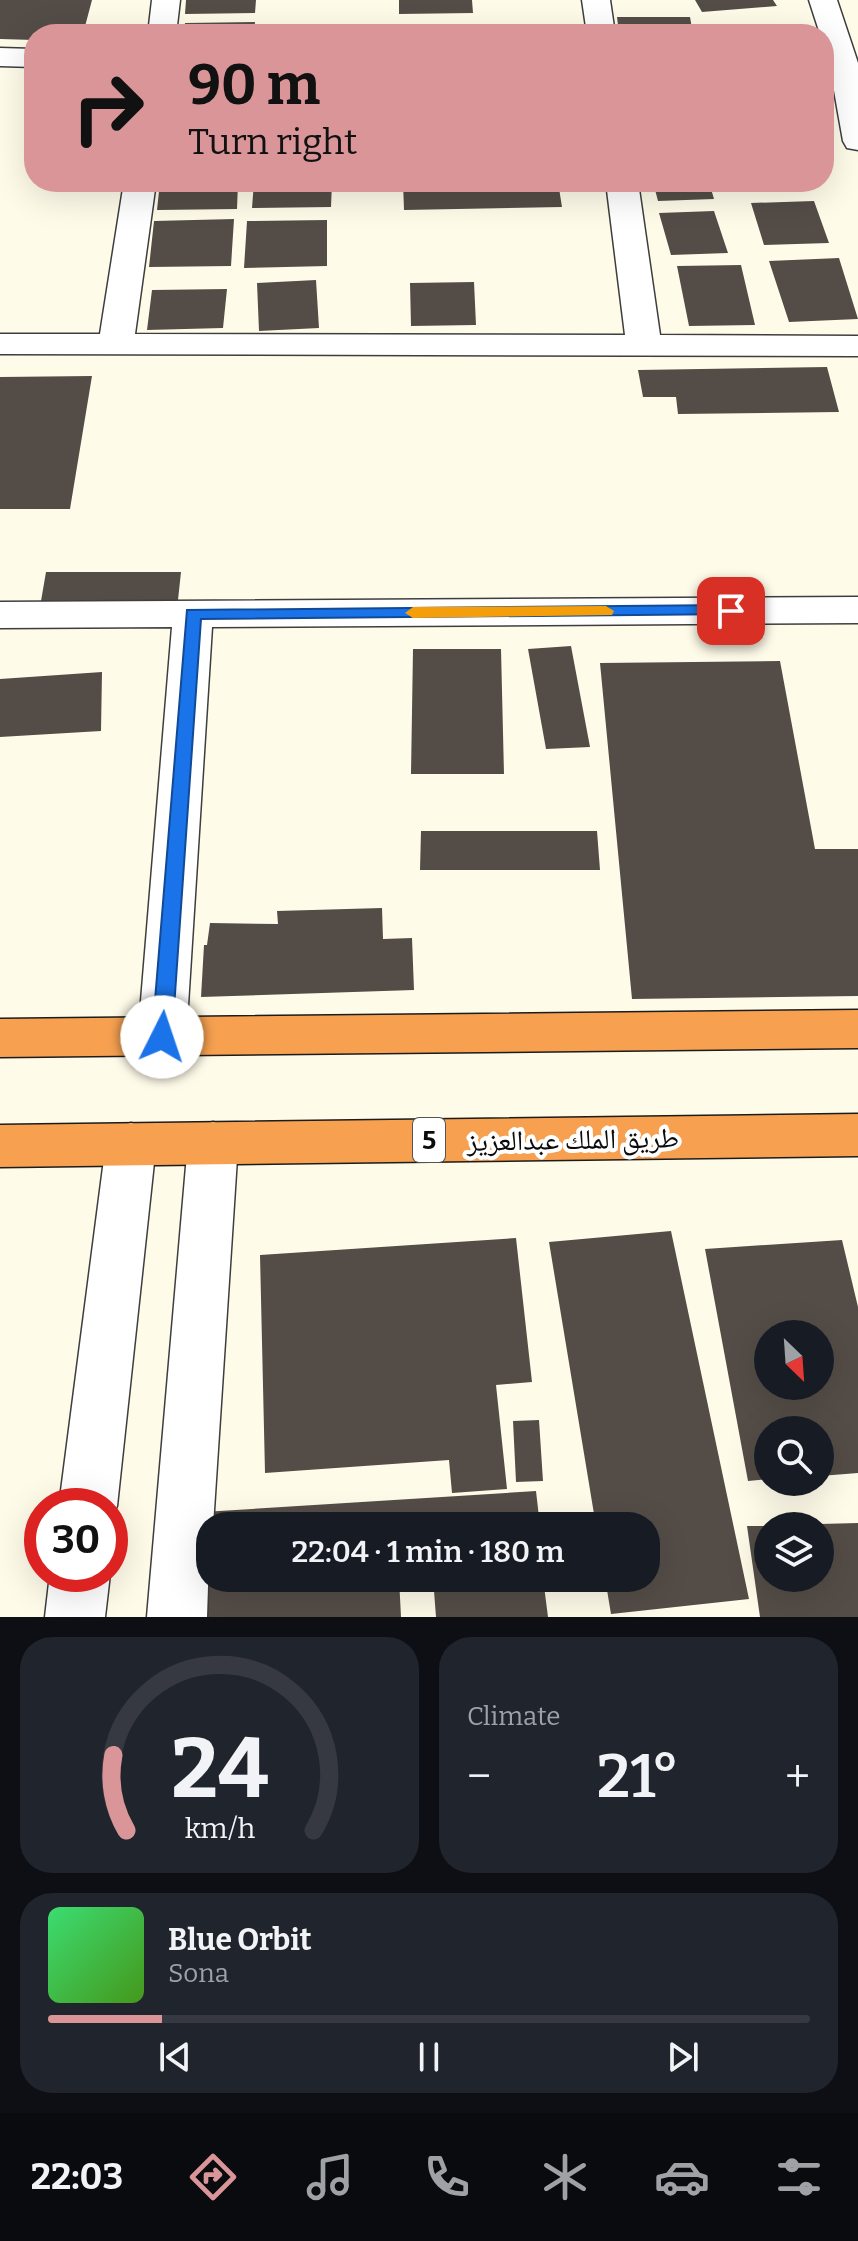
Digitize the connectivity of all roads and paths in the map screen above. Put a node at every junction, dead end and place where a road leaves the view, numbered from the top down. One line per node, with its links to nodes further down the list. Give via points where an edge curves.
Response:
1 (166, 0): 4 (street)
2 (596, 0): 5 (street)
3 (823, 0): 6 (street)
4 (163, 24)
5 (600, 24)
6 (831, 24)
7 (834, 34): 10 (street)
8 (0, 57): 9 (street)
9 (24, 58)
10 (858, 141)
11 (139, 192): 14 (street)
12 (623, 192): 15 (street)
13 (0, 344): 14 (street)
14 (116, 344): 15 (street)
15 (644, 345): 16 (street)
16 (858, 346)
17 (858, 610): 18 (street)
18 (193, 614): 19 (street); 21 (street)
19 (0, 615)
20 (858, 1029): 21 (highway)
21 (162, 1037): 22 (highway)
22 (0, 1038)
23 (858, 1135): 24 (highway, طريق الملك عبدالعزيز / 5)
24 (213, 1143): 25 (highway, طريق الملك عبدالعزيز / 5); 30 (street)
25 (131, 1144): 26 (highway, طريق الملك عبدالعزيز / 5); 27 (street)
26 (0, 1146)
27 (90, 1488)
28 (78, 1592): 29 (street)
29 (75, 1617)
30 (177, 1617)

